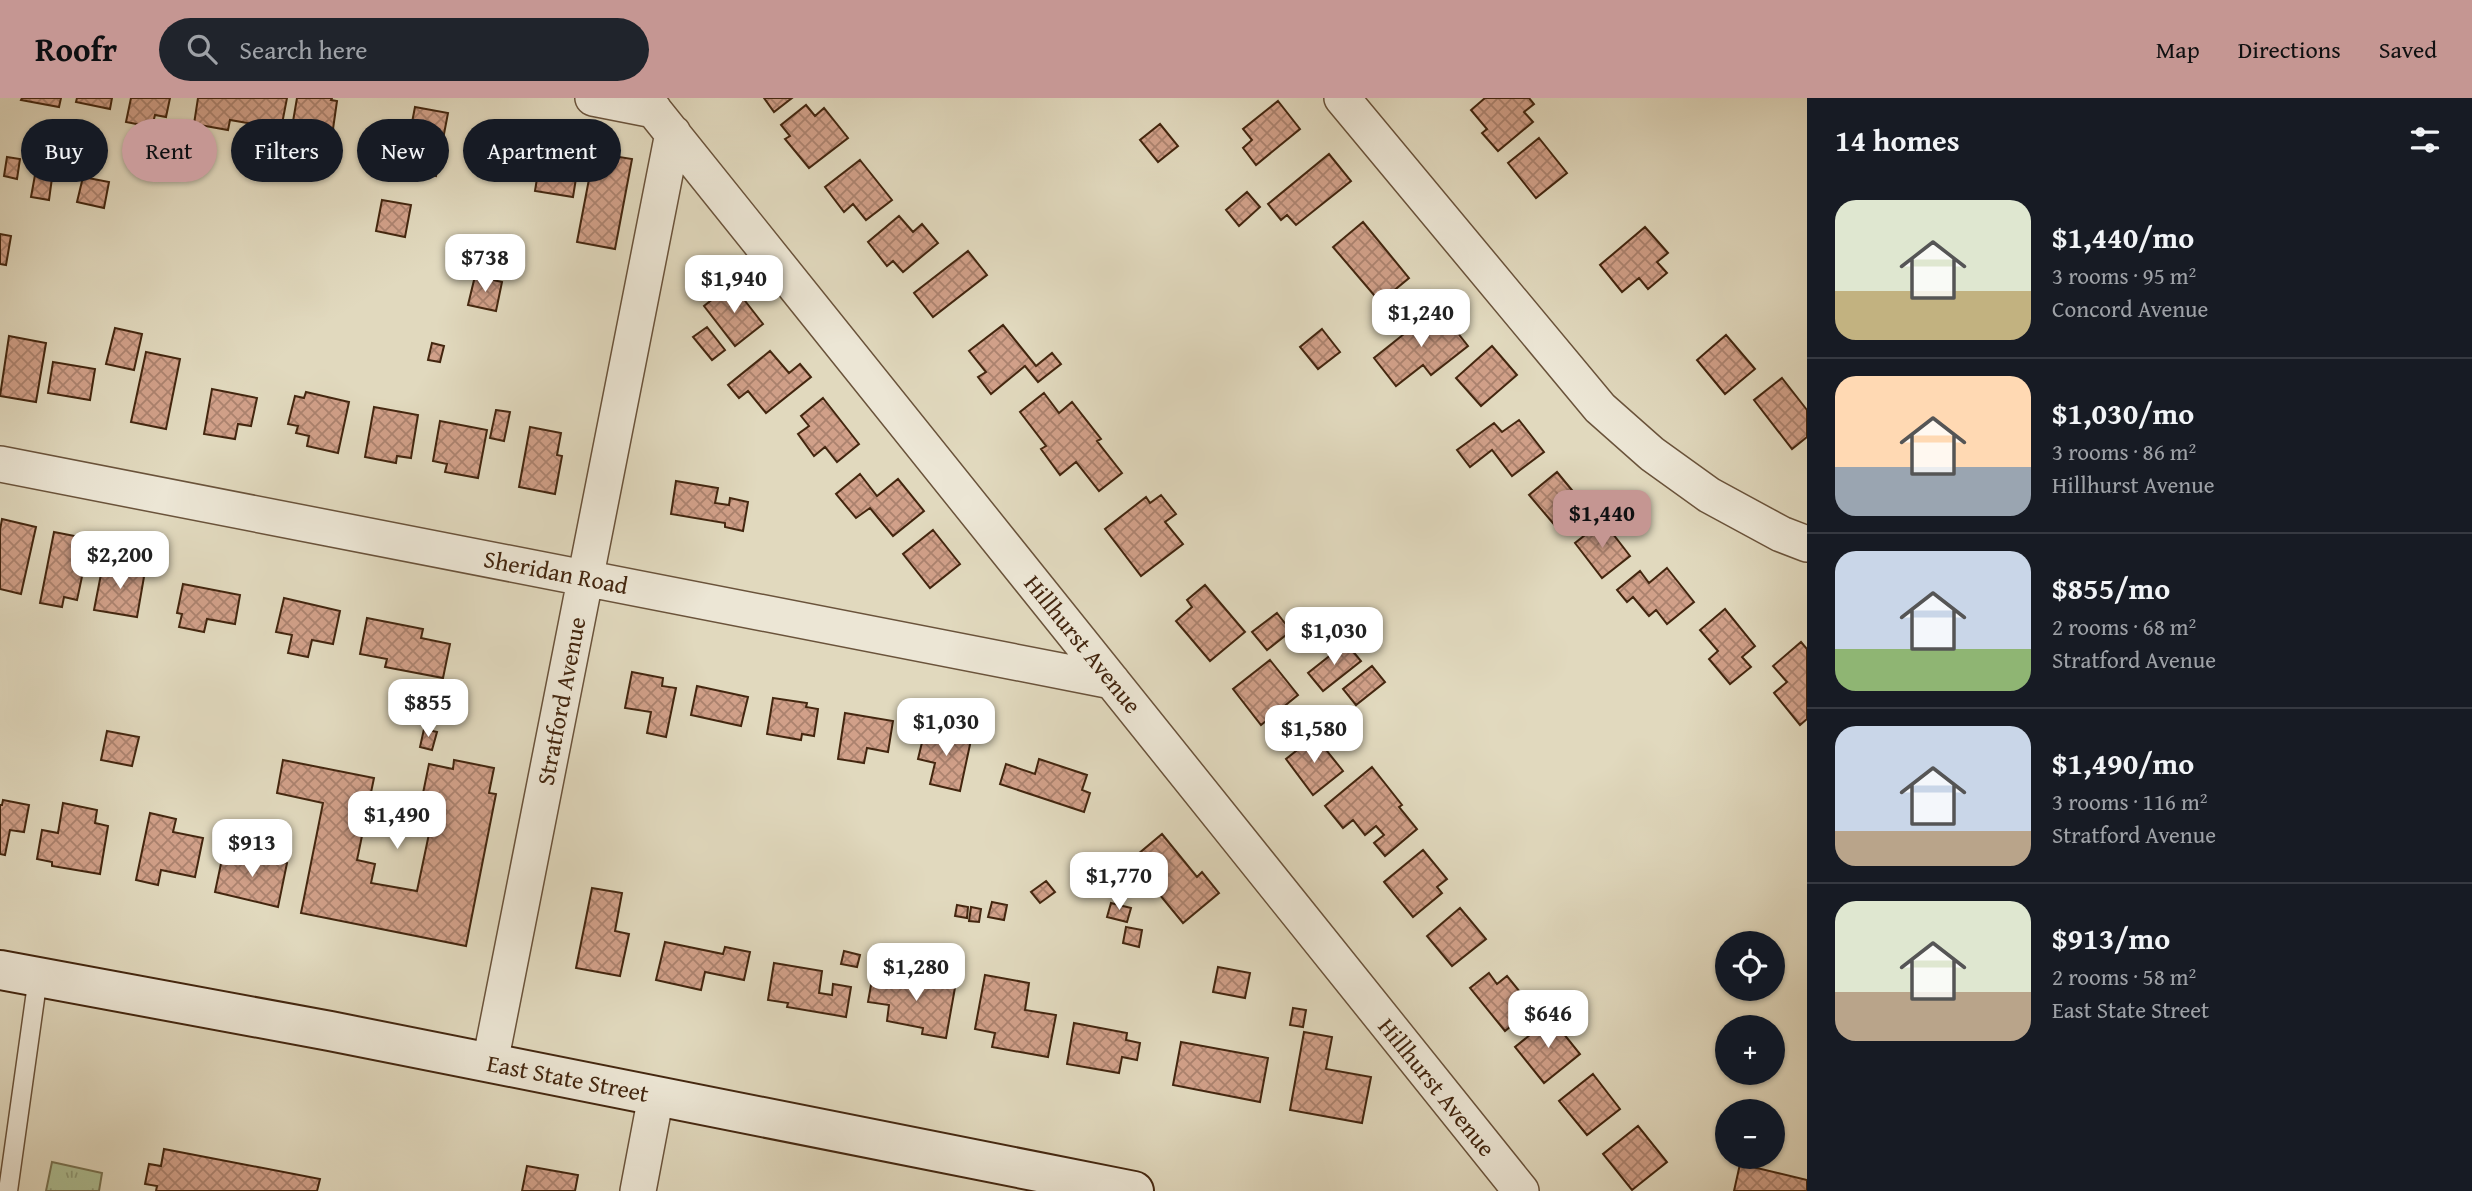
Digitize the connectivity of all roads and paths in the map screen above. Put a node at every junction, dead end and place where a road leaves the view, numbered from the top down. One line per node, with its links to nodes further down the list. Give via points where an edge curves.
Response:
1 (593, 98): 3 (street)
2 (1342, 98): 5 (street, via 1600,408 1652,454 1709,495)
3 (657, 114): 6 (street, Stratford Avenue); 7 (street, Hillhurst Avenue)
4 (0, 464): 6 (street, Sheridan Road)
5 (1807, 544)
6 (585, 578): 7 (street, Sheridan Road); 10 (street, Stratford Avenue)
7 (1112, 681): 15 (street, Hillhurst Avenue)
8 (0, 970): 9 (street, East State Street)
9 (38, 977): 10 (street, East State Street); 12 (lane)
10 (490, 1063): 11 (street, East State Street)
11 (656, 1096): 13 (street); 14 (street, East State Street)
12 (8, 1191)
13 (638, 1191)
14 (1134, 1191)
15 (1521, 1191)

